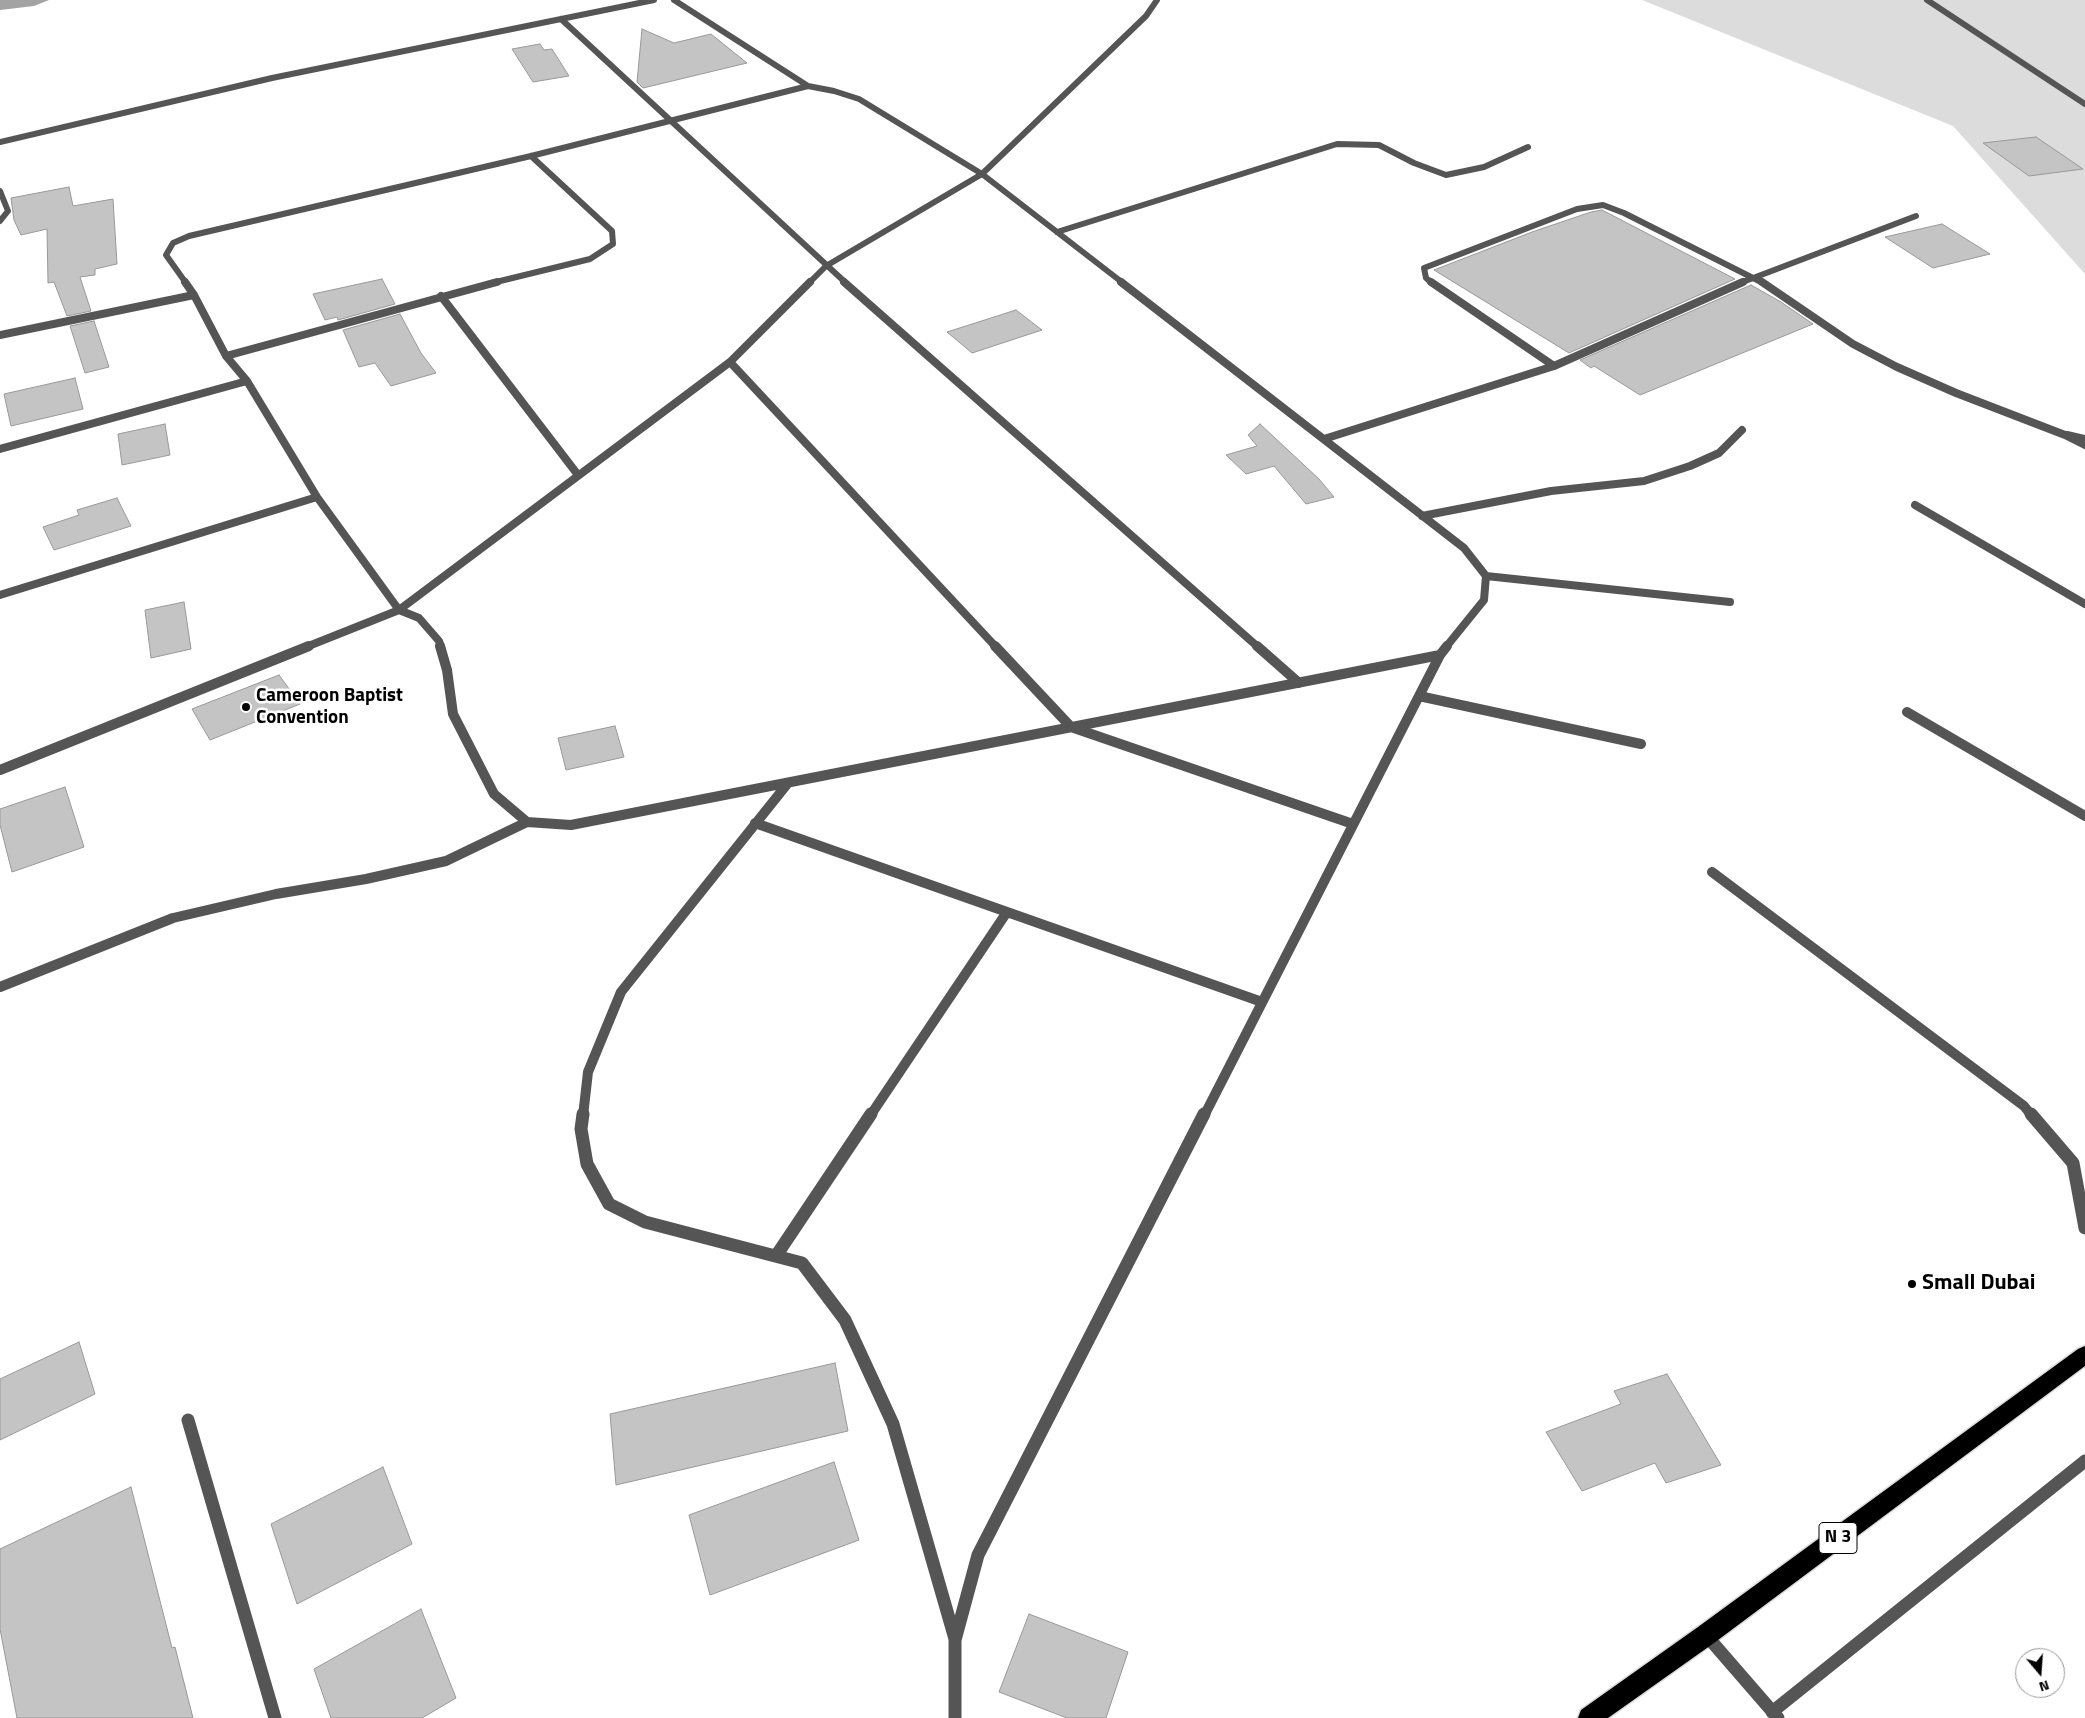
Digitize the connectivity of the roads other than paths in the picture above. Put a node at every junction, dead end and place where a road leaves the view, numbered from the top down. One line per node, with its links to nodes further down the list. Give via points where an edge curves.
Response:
1 (654, 0): 5 (street)
2 (674, 0): 6 (street)
3 (1157, 0): 12 (street, via 1146,16)
4 (1927, 0): 7 (street)
5 (561, 19): 8 (street); 9 (street, via 272,78)
6 (808, 86): 8 (street); 12 (street, via 859,99)
7 (2085, 104)
8 (670, 121): 11 (street); 17 (street)
9 (0, 142)
10 (1528, 147): 16 (street, via 1484,166 1446,174 1414,163 1379,145 1337,144)
11 (531, 156): 19 (street, via 189,236 173,243 166,255); 20 (street, via 612,231 613,244 590,260)
12 (982, 174): 16 (street); 17 (street)
13 (0, 191): 15 (street, via 8,211)
14 (1916, 216): 18 (street)
15 (0, 221)
16 (1057, 232): 29 (street)
17 (826, 266): 23 (street); 42 (street)
18 (1754, 277): 24 (street); 24 (street, via 1603,205 1577,209 1424,268 1426,278 1434,285); 27 (street, via 1853,344 1897,367)
19 (194, 295): 21 (street); 22 (street)
20 (441, 296): 22 (street); 32 (street)
21 (0, 334)
22 (226, 356): 25 (street)
23 (730, 362): 32 (street); 45 (street)
24 (1554, 366): 29 (street)
25 (247, 381): 31 (street); 33 (street)
26 (1742, 430): 35 (street, via 1719,453 1644,481 1551,490)
27 (2065, 434): 28 (street); 30 (street)
28 (2085, 439)
29 (1324, 440): 35 (street)
30 (2085, 445)
31 (0, 449)
32 (578, 475): 40 (street)
33 (317, 497): 37 (street); 40 (street)
34 (1915, 505): 39 (street)
35 (1422, 516): 36 (street, via 1464,548)
36 (1486, 576): 38 (street); 41 (street, via 1484,600)
37 (0, 595)
38 (1730, 602)
39 (2085, 604)
40 (399, 610): 47 (street); 50 (street, via 419,618 439,641 453,714 494,794)
41 (1440, 655): 42 (street); 43 (street)
42 (1299, 682): 45 (street)
43 (1419, 696): 46 (street); 52 (street)
44 (1907, 712): 49 (street)
45 (1071, 727): 48 (street); 52 (street)
46 (1641, 744)
47 (0, 770)
48 (788, 783): 50 (street, via 571,825); 51 (street)
49 (2085, 816)
50 (527, 822): 55 (street, via 446,861 173,918)
51 (755, 823): 54 (street); 58 (street, via 621,992 588,1072 581,1129 587,1164 609,1204 644,1222)
52 (1353, 824): 56 (street)
53 (1712, 872): 57 (street, via 2024,1106 2073,1162)
54 (1007, 912): 56 (street); 58 (street)
55 (0, 986)
56 (1262, 1002): 63 (street, via 978,1555)
57 (2085, 1228)
58 (776, 1256): 63 (street, via 802,1263 845,1320 892,1424)
59 (2085, 1355): 62 (highway, N 3)
60 (188, 1420): 65 (street)
61 (2085, 1461): 64 (street)
62 (1706, 1635): 64 (street); 67 (highway, N 3)
63 (955, 1640): 66 (street)
64 (1775, 1715)
65 (275, 1718)
66 (955, 1718)
67 (1589, 1718)

